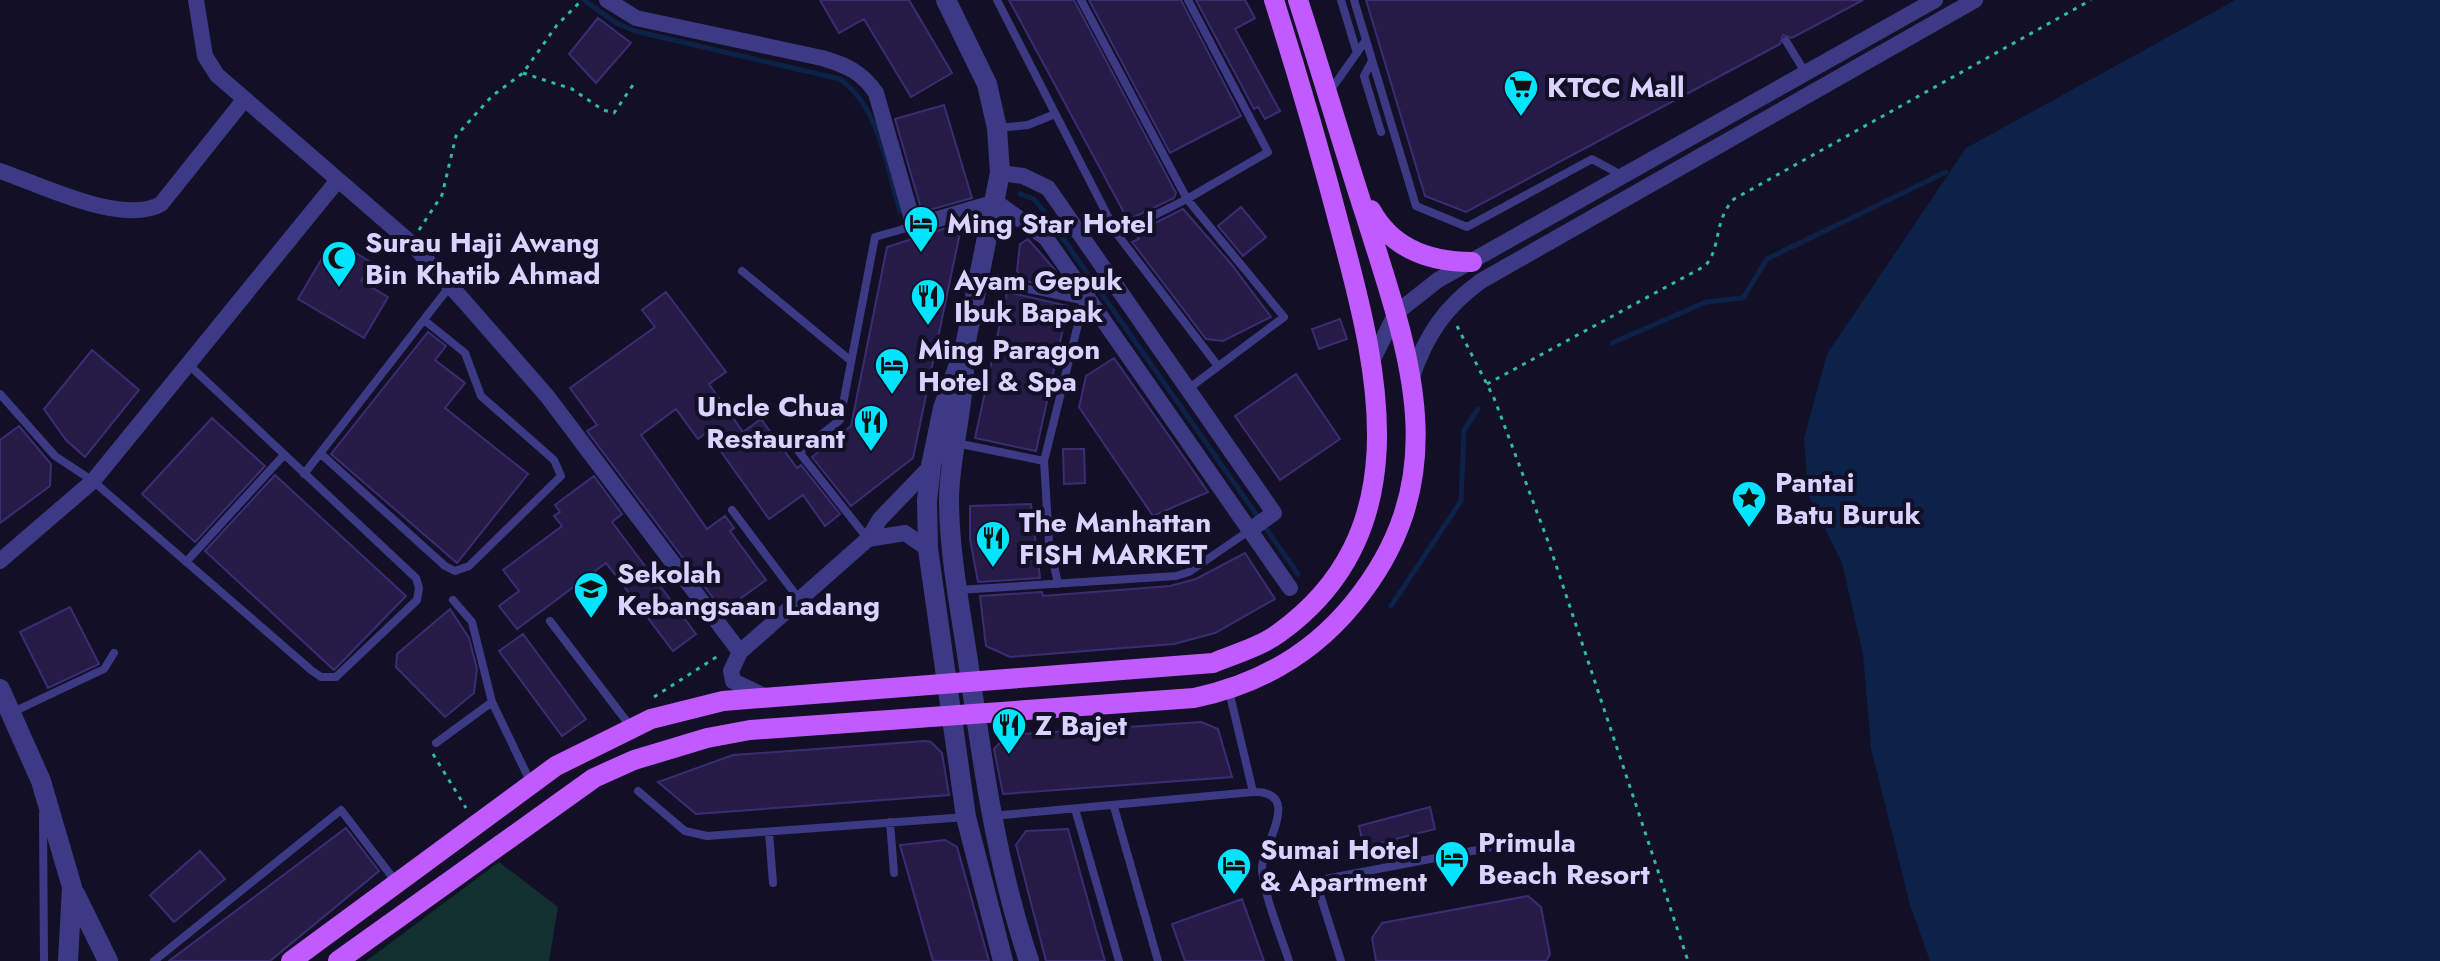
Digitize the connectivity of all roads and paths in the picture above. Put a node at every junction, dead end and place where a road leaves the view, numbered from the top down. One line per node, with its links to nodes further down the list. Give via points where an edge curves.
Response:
1 (196, 0): 23 (street, via 205,56)
2 (607, 0): 34 (street, via 636,18 822,58 866,78 876,93)
3 (946, 0): 25 (street, via 987,84)
4 (997, 0): 24 (lane)
5 (1081, 0): 32 (lane)
6 (1188, 0): 32 (lane, via 1268,152)
7 (1274, 0): 46 (main road)
8 (1298, 0): 22 (main road)
9 (1341, 0): 17 (lane)
10 (1354, 0): 15 (lane)
11 (1935, 0): 20 (street)
12 (1975, 0): 50 (street, via 1481,281 1458,297 1432,327)
13 (2091, 0): 51 (path, via 1734,199 1720,217 1705,266)
14 (581, 1): 19 (path)
15 (1366, 40): 17 (lane); 18 (lane)
16 (1786, 41): 20 (lane)
17 (1357, 53): 22 (lane)
18 (1372, 61): 26 (lane, via 1364,76); 29 (lane, via 1416,206 1467,227 1592,159)
19 (523, 73): 21 (path, via 572,89 614,113); 36 (path, via 492,96 456,136 442,195)
20 (1806, 73): 29 (street)
21 (635, 82)
22 (1328, 94): 30 (main road)
23 (244, 100): 27 (street, via 161,204 148,211 115,210); 31 (street)
24 (1055, 114): 25 (lane, via 1028,125); 35 (lane)
25 (997, 128): 28 (street)
26 (1381, 132)
27 (0, 171)
28 (1000, 173): 33 (street); 52 (street, via 1048,188)
29 (1623, 176): 37 (street)
30 (1354, 179): 37 (main road, via 1380,226 1398,243 1433,258); 42 (main road)
31 (338, 180): 36 (street); 48 (street)
32 (1187, 199): 35 (lane); 49 (lane, via 1284,317)
33 (996, 202): 34 (street); 39 (street); 41 (street, via 1046,238)
34 (914, 226): 47 (lane, via 875,237)
35 (1117, 234): 49 (lane)
36 (411, 243): 40 (street)
37 (1472, 262): 42 (street)
38 (742, 271): 47 (lane)
39 (980, 278): 41 (lane); 45 (street)
40 (450, 286): 43 (lane); 73 (street, via 547,396)
41 (1083, 298): 57 (lane); 62 (street)
42 (1396, 313): 46 (street); 50 (main road)
43 (424, 320): 55 (lane); 55 (lane, via 465,353 481,396 554,460 561,476 469,566 455,571)
44 (1455, 323): 51 (path)
45 (964, 351): 54 (street); 58 (street, via 943,408)
46 (1373, 359): 75 (main road, via 1379,427 1364,515 1334,580 1277,634 1213,663)
47 (851, 361): 63 (lane, via 840,420 799,452)
48 (189, 365): 56 (lane); 60 (street)
49 (1218, 366): 52 (lane)
50 (1412, 377): 78 (main road, via 1414,465 1409,496 1383,563 1340,619 1310,646)
51 (1487, 384): 115 (path, via 1549,544)
52 (1188, 389): 62 (street, via 1274,513)
53 (0, 394): 60 (lane, via 55,456)
54 (956, 443): 57 (lane); 69 (street, via 950,536)
55 (320, 453): 59 (lane)
56 (284, 455): 59 (lane); 66 (lane)
57 (1044, 461): 67 (lane)
58 (931, 466): 63 (street); 64 (street)
59 (304, 474): 66 (lane, via 416,578 419,588 417,600 336,677 321,677 311,670)
60 (93, 481): 65 (street); 66 (lane)
61 (732, 510): 70 (lane)
62 (1250, 530): 67 (lane, via 1176,576); 68 (street)
63 (868, 539): 64 (street, via 905,533); 70 (street)
64 (928, 549): 76 (street)
65 (0, 561)
66 (186, 562)
67 (1058, 584): 69 (lane)
68 (1290, 588)
69 (958, 590): 75 (street)
70 (800, 599): 73 (street)
71 (453, 600): 80 (lane, via 472,622)
72 (550, 621): 85 (lane)
73 (737, 648): 79 (street, via 733,681); 81 (path)
74 (114, 653): 82 (lane, via 104,669)
75 (971, 683): 76 (main road); 83 (street)
76 (946, 684): 79 (main road); 84 (street)
77 (0, 689): 82 (street)
78 (1229, 691): 83 (main road); 90 (lane)
79 (767, 697): 85 (main road, via 723,701)
80 (492, 702): 86 (lane); 88 (lane)
81 (646, 702)
82 (13, 712): 87 (street)
83 (975, 713): 84 (main road); 93 (street)
84 (950, 716): 94 (street); 108 (main road, via 750,730 634,760 567,794)
85 (631, 728): 88 (main road, via 556,766)
86 (436, 743): 96 (path, via 434,759)
87 (41, 781): 102 (street); 103 (lane)
88 (531, 785): 96 (main road)
89 (638, 791): 97 (lane, via 685,831 707,836)
90 (1253, 792): 91 (lane); 113 (lane, via 1274,798 1278,812 1262,871)
91 (1114, 807): 92 (lane); 112 (lane)
92 (1075, 809): 93 (lane); 111 (lane)
93 (992, 816): 110 (street, via 1013,915)
94 (966, 817): 95 (lane); 109 (street)
95 (890, 822): 97 (lane); 99 (lane)
96 (477, 825): 101 (main road)
97 (769, 832): 100 (lane)
98 (1488, 848): 114 (lane, via 1320,880 1317,885)
99 (894, 873)
100 (773, 883)
101 (397, 884): 106 (lane, via 341,810); 107 (main road)
102 (72, 887): 104 (street); 105 (street)
103 (44, 961)
104 (68, 961)
105 (108, 961)
106 (154, 961)
107 (291, 961)
108 (338, 961)
109 (1003, 961)
110 (1029, 961)
111 (1119, 961)
112 (1158, 961)
113 (1289, 961)
114 (1341, 961)
115 (1688, 961)

